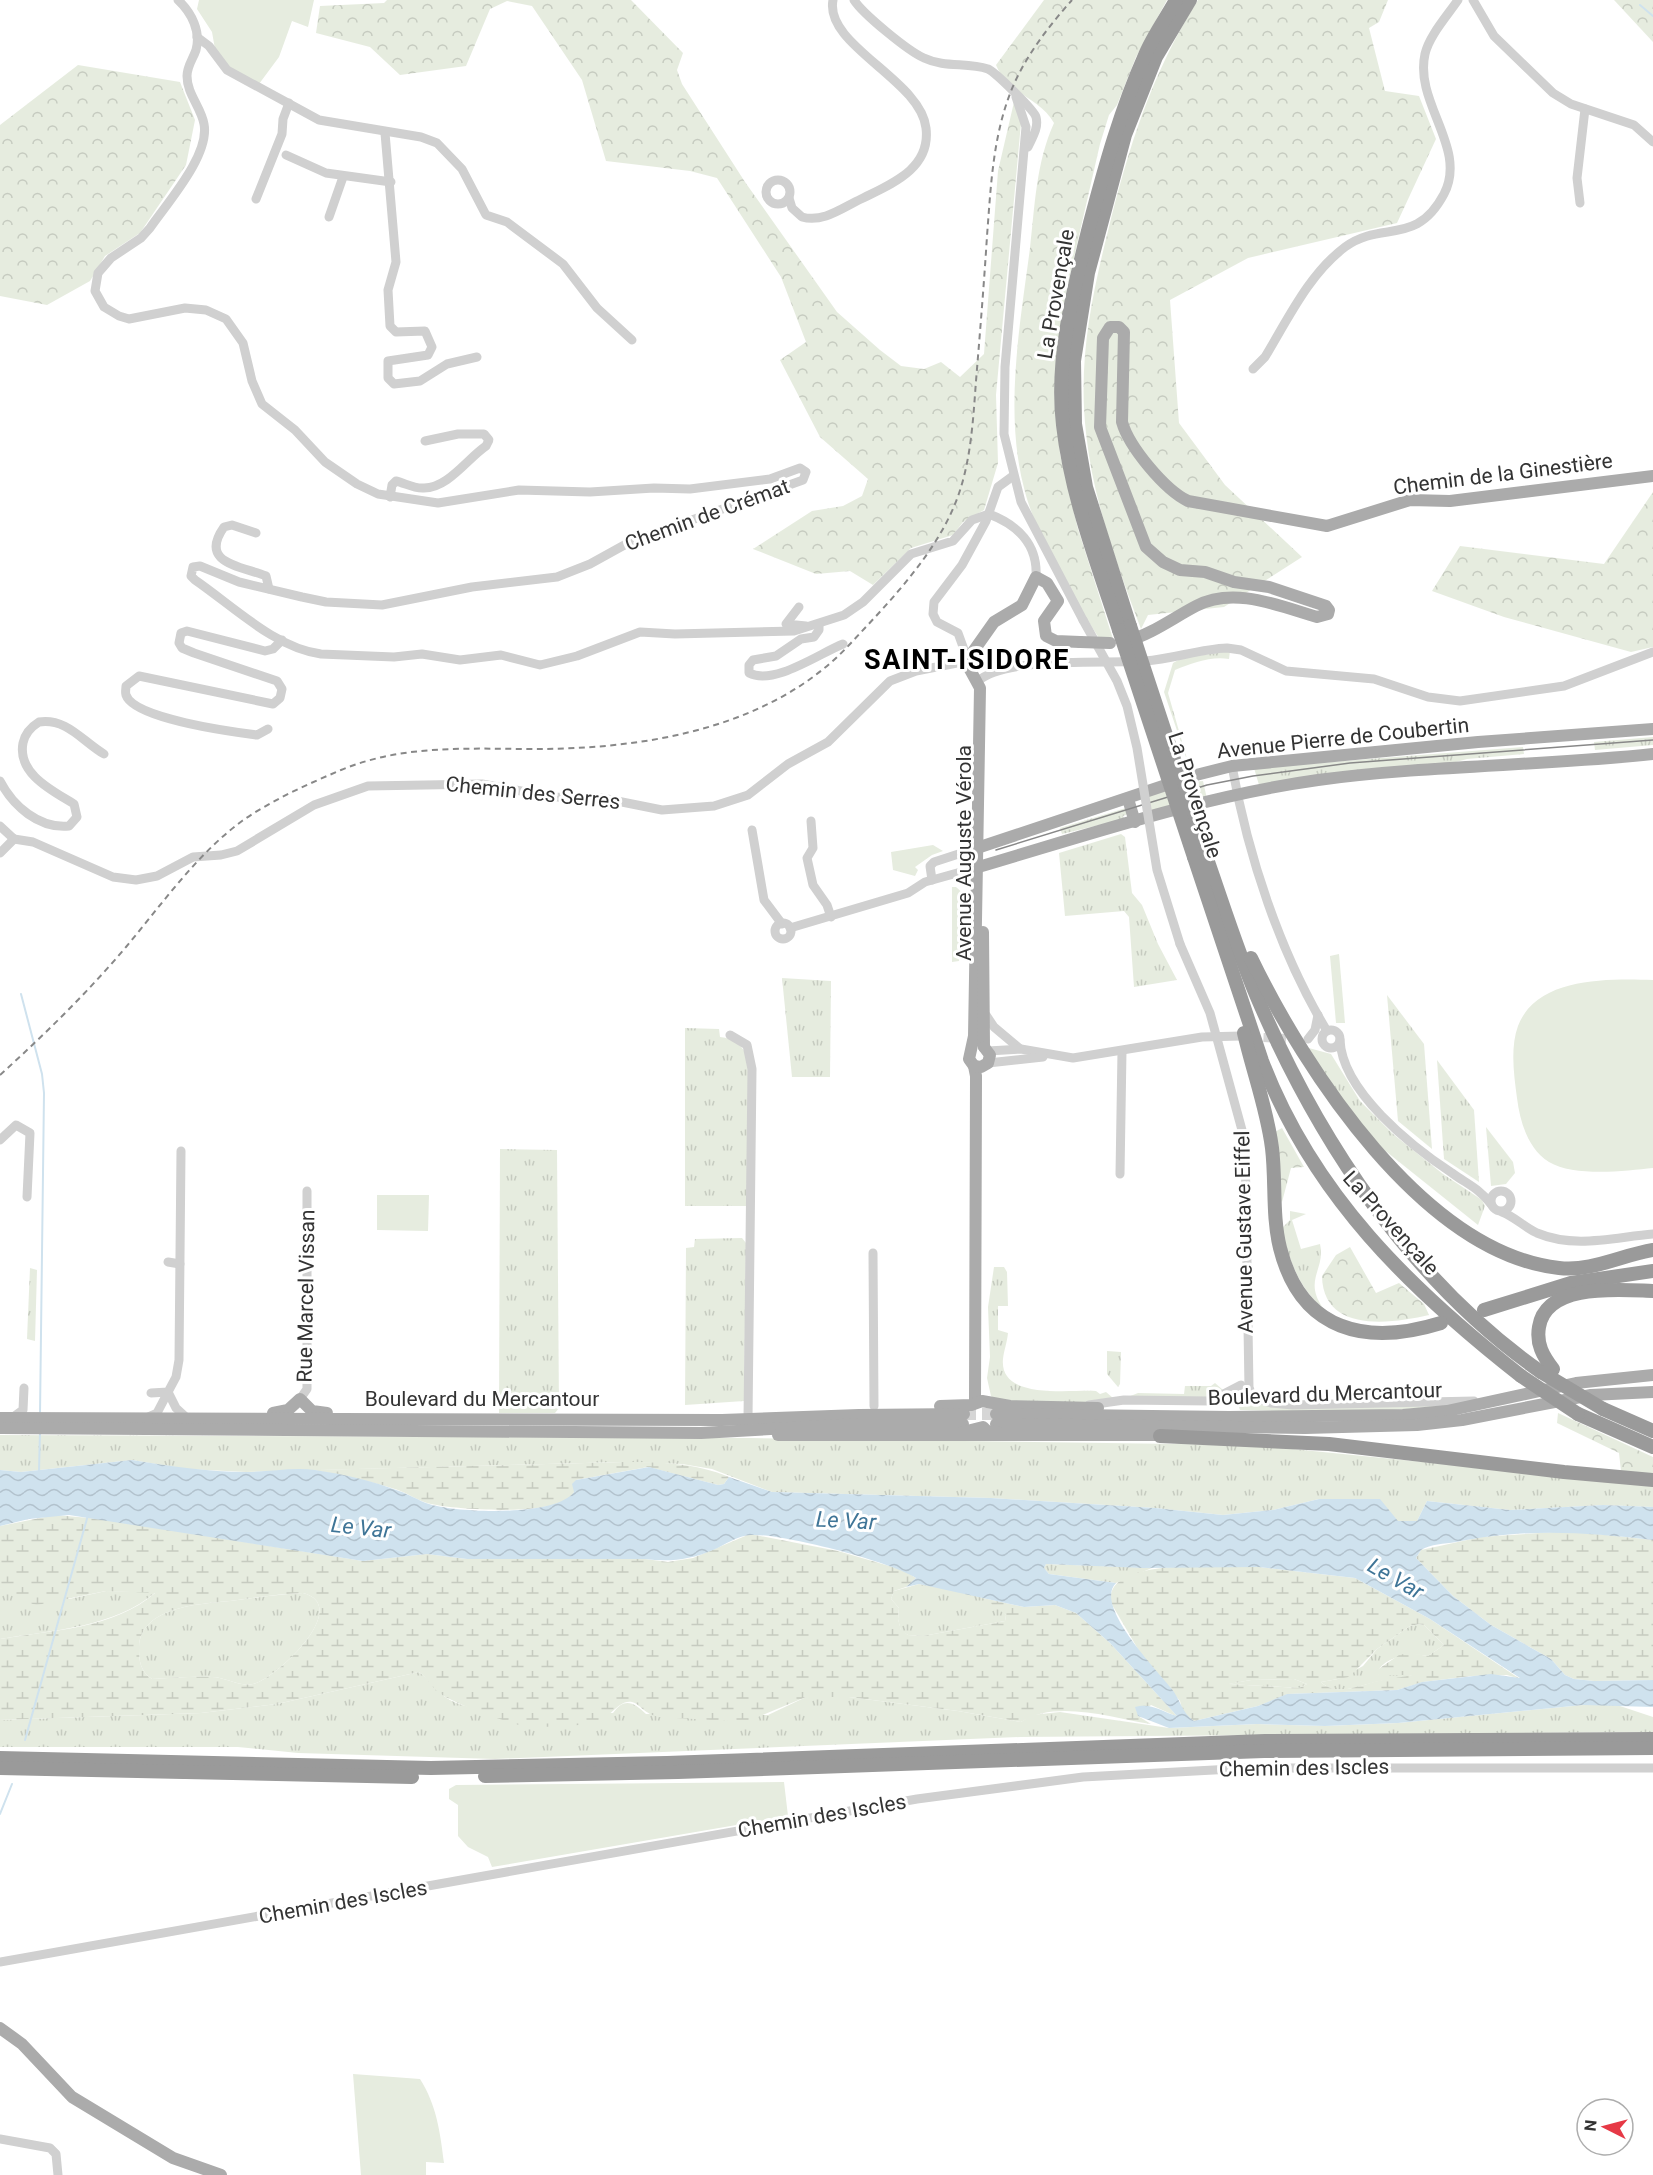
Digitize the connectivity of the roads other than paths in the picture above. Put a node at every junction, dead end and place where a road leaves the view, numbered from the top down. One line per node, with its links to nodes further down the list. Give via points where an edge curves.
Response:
1 (178, 0): 10 (street, via 192,18)
2 (833, 0): 19 (street, via 836,18 857,47 917,102 924,115 925,151 903,177 824,218 802,217)
3 (854, 0): 9 (street)
4 (863, 0): 9 (street)
5 (1176, 0): 36 (highway, La Provençale, via 1146,53 1118,125 1080,262 1066,339 1062,422 1067,455 1081,513)
6 (1190, 0): 36 (highway, La Provençale, via 1156,57 1119,152 1088,273 1074,361 1074,424 1086,487)
7 (1458, 0): 24 (street, via 1425,53 1423,76 1449,153 1450,175 1444,194 1418,225 1402,232 1358,238 1324,265 1265,357)
8 (1473, 0): 12 (street, via 1494,36 1531,75 1540,78 1553,93)
9 (869, 15): 27 (street, Avenue Gustave Eiffel, via 925,59 989,69 1016,97 1026,121 1003,409)
10 (197, 37): 11 (street, via 227,70); 28 (street, Chemin de Crémat, via 187,81 204,121 202,150 146,233 103,265 95,283 98,297 111,312 129,319 185,308 206,310 226,319 243,343 262,404 339,472)
11 (290, 103): 13 (street, via 319,120); 18 (street)
12 (1585, 109): 14 (street, via 1634,125); 20 (street, via 1577,178)
13 (385, 133): 17 (street); 22 (street, via 437,143 462,169 486,215 507,222 563,264 597,309)
14 (1653, 142)
15 (286, 155): 16 (street)
16 (343, 177): 17 (street); 21 (street)
17 (391, 182): 23 (street, via 396,262 388,290 390,326 396,332 425,331 432,350 424,356 388,361 389,382 420,381 447,364)
18 (256, 199)
19 (785, 201)
20 (1580, 203)
21 (329, 218)
22 (632, 340)
23 (477, 357)
24 (1253, 369)
25 (425, 441): 28 (street, via 458,434 484,434 489,440 440,484 424,488 396,481)
26 (1653, 476): 31 (main road, Chemin de la Ginestière, bridge, via 1450,501 1401,501 1327,526 1188,501 1175,493 1128,440 1122,422 1124,332 1119,327 1110,327 1103,338 1100,427 1146,547 1180,570 1269,587 1326,606 1328,615 1317,617 1243,598 1224,597 1198,605 1139,638 1110,643 1056,641 1046,636 1044,621 1058,601 1047,583)
27 (1014, 481): 29 (street, via 1001,483); 67 (street, Avenue Gustave Eiffel, bridge, via 1033,528 1127,706 1162,889)
28 (390, 497): 32 (street, Chemin de Crémat, via 445,503 519,490 690,489 776,477 800,468 806,472 803,480 628,543 590,564 549,579 472,587 371,605 326,602)
29 (989, 514): 31 (street, via 1018,529 1036,558); 34 (street, Chemin de Crémat, via 972,520 953,541 911,554 863,602); 40 (street, via 962,566 934,602 934,618 958,633)
30 (256, 533): 32 (street, via 232,525 224,527 215,551 240,568 266,576)
31 (1036, 578): 40 (main road, via 1022,605 994,622)
32 (269, 589): 37 (street, Chemin de Crémat, via 200,566 191,571 195,580)
33 (799, 607): 35 (street, via 786,624 804,624)
34 (819, 625): 35 (street, Chemin de Crémat); 38 (street, Chemin de Crémat, via 814,637 801,639 776,656 753,660 749,673 787,670)
35 (807, 628): 37 (street, Chemin de Crémat, via 777,632 640,632 577,656 540,664 501,655 460,660 422,654 321,654)
36 (1124, 628): 57 (highway, La Provençale, bridge)
37 (282, 640): 42 (street, via 265,651 187,631 181,633 179,643 194,653 277,681 282,689 273,704 139,676 126,686 126,695 132,702 164,717 257,735)
38 (843, 644)
39 (1653, 652): 41 (street, via 1564,686 1460,701 1428,697 1374,679 1286,671 1241,650 1227,648 1146,661 1007,669)
40 (968, 660): 41 (main road); 54 (street, Chemin des Serres, via 890,681 828,742 788,764 748,795 714,806 662,810 615,800 565,798 482,784 368,786 314,805 237,851 194,857 156,876 136,880 113,877 33,842)
41 (981, 681): 55 (main road, Avenue Auguste Vérola)
42 (268, 729)
43 (1653, 729): 46 (main road, Avenue Pierre de Coubertin)
44 (104, 754): 47 (street, via 83,742 78,733 56,722 39,722 26,735 22,746 30,772 76,808 77,817 69,826 51,825 24,812)
45 (1653, 754): 48 (main road, Avenue Pierre de Coubertin, via 1352,776)
46 (1232, 766): 48 (street); 49 (main road, Avenue Pierre de Coubertin)
47 (0, 782)
48 (1238, 794): 51 (main road, Avenue Pierre de Coubertin); 64 (street, via 1285,948)
49 (1128, 799): 51 (main road); 55 (main road, Avenue Pierre de Coubertin)
50 (811, 821): 61 (street, via 813,848 807,858 813,885)
51 (1135, 822): 58 (main road, Avenue Pierre de Coubertin)
52 (0, 826): 54 (street)
53 (752, 830): 61 (street, via 764,900 786,926)
54 (11, 839): 56 (street)
55 (980, 847): 58 (main road, Avenue Auguste Vérola); 59 (street, via 934,862 930,866)
56 (0, 853)
57 (1199, 854): 60 (highway, La Provençale); 62 (highway, La Provençale)
58 (979, 867): 59 (street); 63 (main road, Avenue Auguste Vérola); 76 (main road, Avenue Auguste Vérola)
59 (932, 880): 61 (street, via 908,892)
60 (1227, 914): 89 (highway, via 1273,1004 1321,1080 1361,1133 1441,1216 1488,1244 1558,1268 1581,1267); 97 (highway, La Provençale, via 1268,1021 1321,1124 1361,1188 1395,1233 1446,1288 1497,1337)
61 (831, 917)
62 (1229, 967): 96 (highway, via 1269,1129 1280,1247 1296,1285 1324,1316 1352,1330 1390,1335); 125 (highway, La Provençale, bridge, via 1275,1094 1304,1151 1335,1197 1422,1289 1521,1376 1578,1414)
63 (984, 1012): 72 (street, via 1002,1036); 76 (main road, Avenue Auguste Vérola)
64 (1318, 1015): 65 (street); 69 (street, via 1315,1030 1305,1039)
65 (1327, 1031): 69 (street); 70 (street, via 1336,1032)
66 (730, 1035): 114 (street, via 747,1045 752,1069)
67 (1217, 1036): 68 (street); 73 (street); 100 (street, Avenue Gustave Eiffel, via 1245,1141)
68 (1241, 1036)
69 (1322, 1040): 71 (street)
70 (1340, 1040): 71 (street); 75 (street)
71 (1330, 1048): 75 (street)
72 (1021, 1049): 74 (street); 76 (street)
73 (1122, 1051): 74 (street, via 1073,1058); 79 (street)
74 (1051, 1056): 76 (street)
75 (1341, 1056): 81 (street, via 1365,1096 1388,1122 1452,1174)
76 (982, 1057): 108 (main road, Avenue Auguste Vérola)
77 (0, 1140): 83 (street, via 16,1125 30,1133)
78 (181, 1151): 92 (street)
79 (1120, 1174)
80 (307, 1191): 104 (street, Rue Marcel Vissan, via 307,1389)
81 (1482, 1191): 82 (street); 85 (street)
82 (1501, 1191): 84 (street, via 1509,1195); 85 (street, via 1493,1195)
83 (27, 1197)
84 (1511, 1202): 86 (street); 87 (street)
85 (1491, 1204): 86 (street)
86 (1502, 1212): 87 (street)
87 (1514, 1217): 88 (street, via 1538,1234 1572,1241)
88 (1653, 1234)
89 (1653, 1250)
90 (873, 1254): 106 (street)
91 (168, 1263): 92 (street)
92 (180, 1264): 101 (street, via 179,1360)
93 (1653, 1271): 95 (highway, via 1571,1283)
94 (1653, 1291): 97 (highway, via 1577,1293 1551,1306 1539,1324 1538,1337)
95 (1484, 1310)
96 (1441, 1323)
97 (1547, 1371): 120 (highway, La Provençale, bridge, via 1575,1394)
98 (1653, 1375): 105 (main road, Boulevard du Mercantour, via 1576,1383)
99 (24, 1388): 109 (street, via 23,1410)
100 (1244, 1389): 105 (street, via 1271,1403 1293,1404); 107 (street, via 1210,1401 1124,1400)
101 (168, 1392): 103 (street); 110 (street, via 157,1413); 112 (street, via 176,1408)
102 (1653, 1392): 115 (main road, Boulevard du Mercantour, via 1591,1395 1417,1425)
103 (151, 1393)
104 (300, 1399): 111 (main road, via 312,1411); 113 (main road, via 288,1410 254,1414)
105 (1503, 1400): 115 (main road, Boulevard du Mercantour, via 1419,1414)
106 (874, 1406): 108 (main road); 114 (main road)
107 (1082, 1407): 108 (main road); 115 (main road)
108 (974, 1409): 114 (main road, Boulevard du Mercantour); 118 (main road, via 990,1417); 118 (main road, via 968,1413 969,1421); 121 (main road, Boulevard du Mercantour, via 859,1424)
109 (6, 1418): 116 (main road, Boulevard du Mercantour)
110 (146, 1418): 112 (main road, Boulevard du Mercantour); 117 (main road, Boulevard du Mercantour)
111 (348, 1418): 113 (main road, Boulevard du Mercantour); 114 (main road, Boulevard du Mercantour)
112 (188, 1419): 113 (main road, Boulevard du Mercantour)
113 (246, 1419)
114 (748, 1419)
115 (1227, 1422): 118 (main road, Boulevard du Mercantour); 124 (main road)
116 (32, 1423): 117 (main road, Boulevard du Mercantour); 119 (main road, Boulevard du Mercantour)
117 (49, 1423): 121 (main road, Boulevard du Mercantour)
118 (988, 1423): 122 (main road, via 964,1432); 123 (main road, via 994,1433)
119 (0, 1428)
120 (1653, 1431)
121 (701, 1433): 122 (main road)
122 (871, 1434): 123 (main road)
123 (1024, 1435): 124 (main road)
124 (1160, 1436): 126 (highway, via 1329,1444)
125 (1653, 1447)
126 (1653, 1480)
127 (1653, 1739): 129 (highway, via 1265,1741 431,1768)
128 (1653, 1748): 130 (highway, via 1182,1753 544,1776 368,1777)
129 (0, 1758)
130 (0, 1768)
131 (1653, 1768): 132 (street, Chemin des Iscles, via 1251,1768 1072,1778 917,1799)
132 (0, 1962)
133 (0, 2028): 136 (main road, via 22,2044 72,2097 173,2158)
134 (0, 2139): 135 (street, via 50,2148 56,2154)
135 (58, 2175)
136 (221, 2175)

